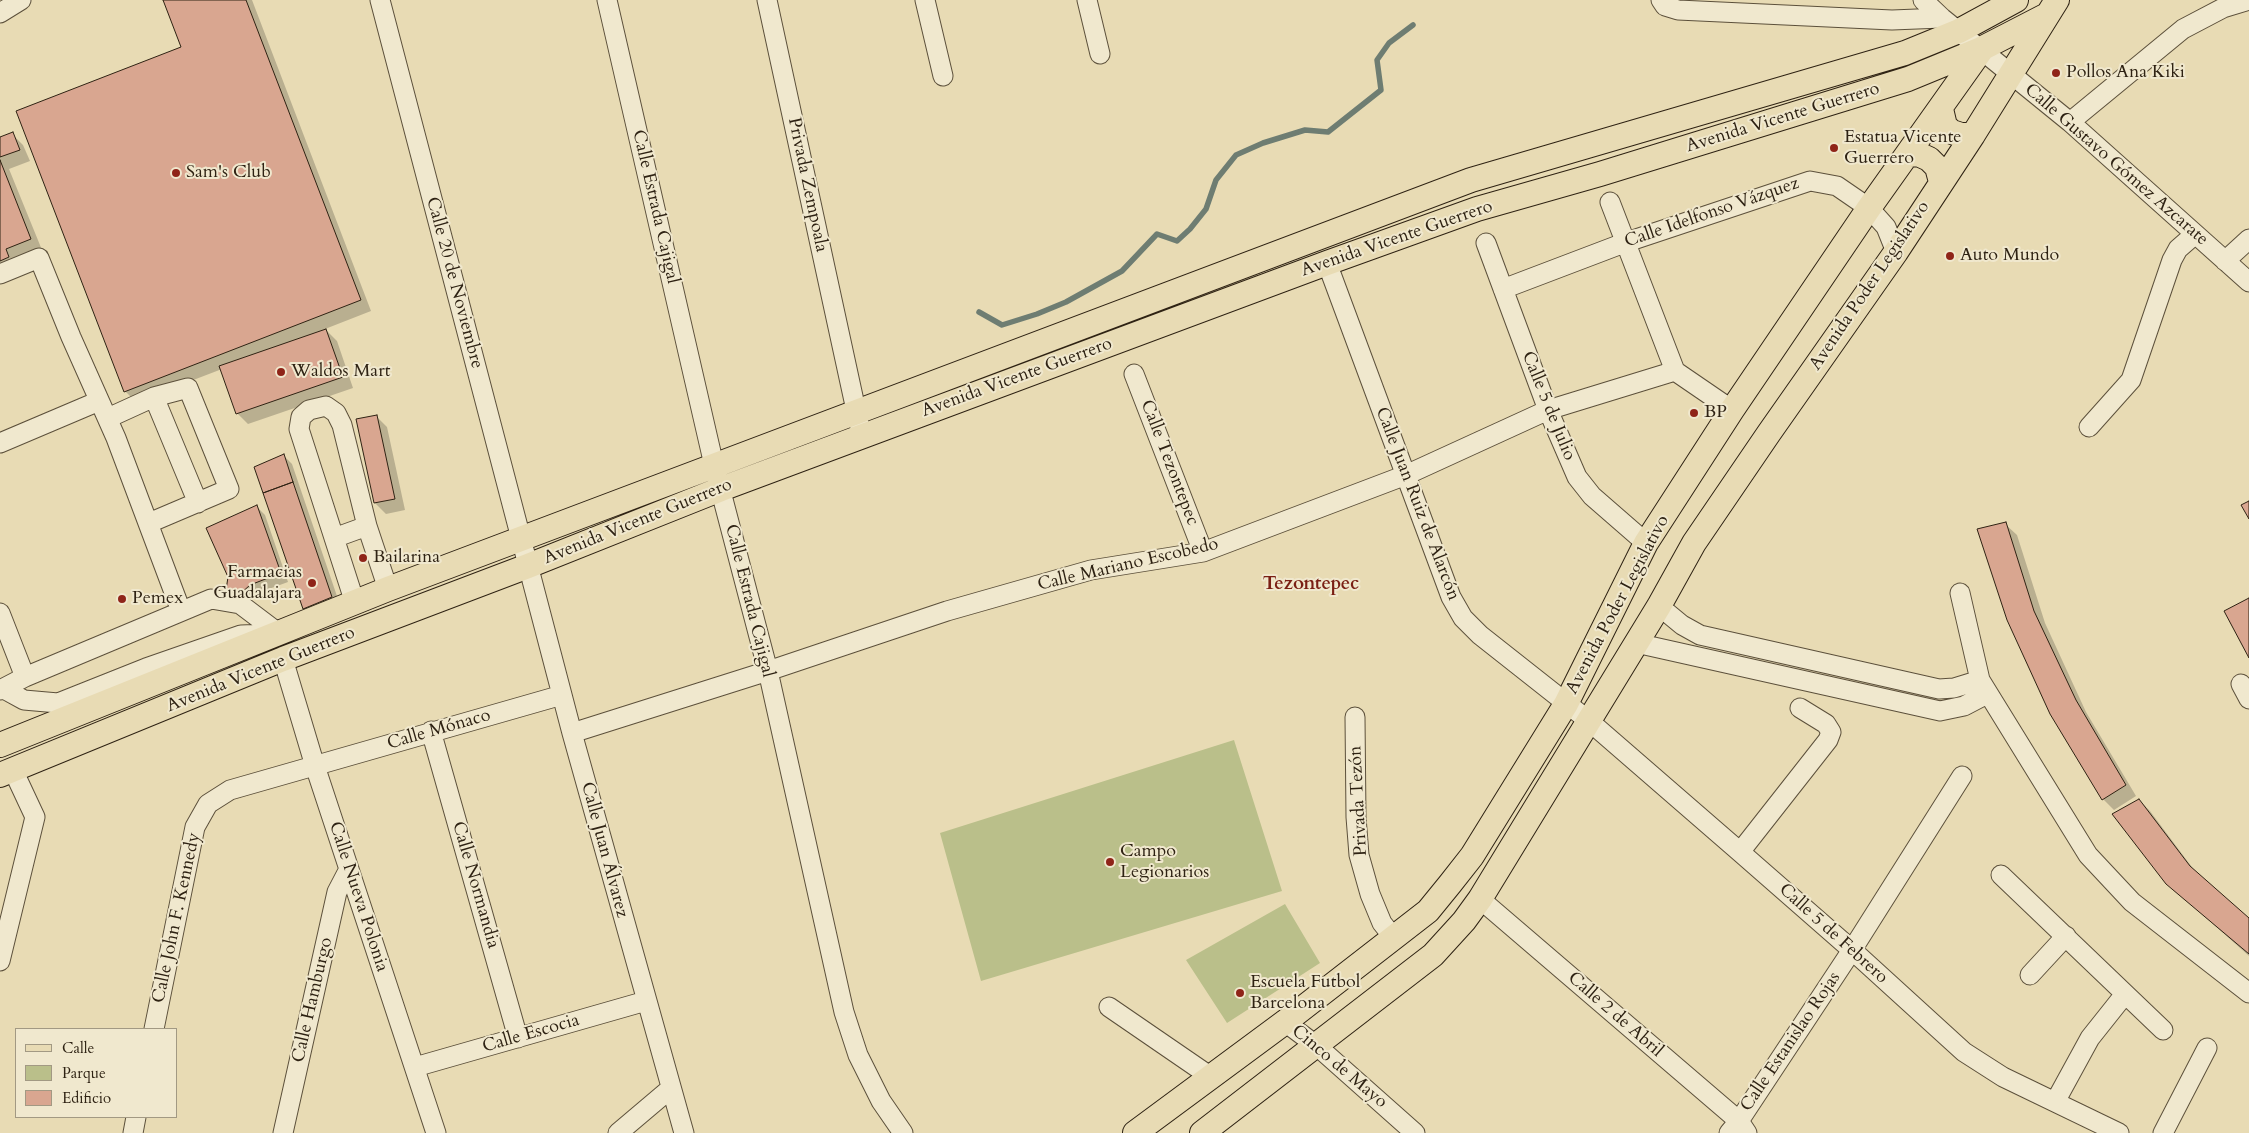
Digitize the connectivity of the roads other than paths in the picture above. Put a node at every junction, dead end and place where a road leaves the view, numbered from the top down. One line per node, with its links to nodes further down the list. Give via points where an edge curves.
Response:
1 (22, 0): 13 (street)
2 (380, 0): 54 (street, Calle 20 de Noviembre)
3 (606, 0): 47 (street, Calle Estrada Cajigal)
4 (767, 0): 42 (street, Privada Zempoala)
5 (925, 0): 18 (street)
6 (1087, 0): 16 (street)
7 (1661, 0): 14 (street, via 1664,6 1678,10)
8 (1923, 0): 14 (street, Calle Gustavo Gómez Azcarate)
9 (2016, 0): 14 (main road, Avenida Vicente Guerrero)
10 (2020, 0): 15 (main road, Avenida Poder Legislativo)
11 (2249, 0): 20 (street, via 2223,8 2183,29)
12 (2051, 8): 15 (main road, Avenida Vicente Guerrero); 17 (main road, Avenida Poder Legislativo)
13 (0, 13)
14 (1950, 24): 15 (street, Calle Gustavo Gómez Azcarate); 42 (main road, Avenida Vicente Guerrero, via 1905,53 1470,180)
15 (1982, 49): 17 (street, Calle Gustavo Gómez Azcarate); 19 (main road, Avenida Poder Legislativo); 32 (main road, Avenida Vicente Guerrero, via 1908,79 1477,209)
16 (1100, 54)
17 (2011, 73): 20 (street, Calle Gustavo Gómez Azcarate); 21 (main road, Avenida Poder Legislativo)
18 (943, 76)
19 (1941, 109): 21 (main road, via 1945,126 1952,132); 22 (main road, Avenida Poder Legislativo)
20 (2070, 122): 26 (street, Calle Gustavo Gómez Azcarate)
21 (1973, 135): 23 (main road, Avenida Poder Legislativo)
22 (1907, 155): 23 (main road, via 1918,154 1929,159 1936,167); 25 (main road, Avenida Poder Legislativo)
23 (1941, 182): 30 (main road, Avenida Poder Legislativo)
24 (1610, 202): 28 (street)
25 (1869, 208): 28 (street, Calle Idelfonso Vázquez, via 1837,186 1810,180); 30 (street, Calle Idelfonso Vázquez, via 1886,227); 41 (main road, Avenida Poder Legislativo)
26 (2194, 235): 31 (street, Calle Gustavo Gómez Azcarate); 44 (street, via 2178,249 2172,260 2131,380)
27 (2249, 240): 31 (street)
28 (1624, 242): 35 (street, Calle Idelfonso Vázquez); 36 (street)
29 (1486, 243): 35 (street, Calle 5 de Julio)
30 (1896, 252): 61 (main road, Avenida Poder Legislativo, via 1705,528)
31 (2224, 261): 34 (street, Calle Gustavo Gómez Azcarate)
32 (1327, 263): 45 (main road, Avenida Vicente Guerrero); 48 (street, Calle Juan Ruiz de Alarcón)
33 (0, 274): 39 (street, via 39,258)
34 (2249, 282)
35 (1503, 289): 40 (street, Calle 5 de Julio)
36 (1675, 370): 40 (street, Calle Mariano Escobedo); 41 (street)
37 (1134, 374): 56 (street, Calle Tezontepec)
38 (154, 397): 43 (street); 50 (street); 50 (street, via 188,388 229,489)
39 (99, 401): 43 (street); 46 (street)
40 (1548, 410): 48 (street, Calle Mariano Escobedo); 55 (street, Calle 5 de Julio, via 1577,477 1592,496)
41 (1732, 410): 55 (main road, Avenida Poder Legislativo)
42 (855, 411): 45 (street, Privada Zempoala); 47 (main road, Avenida Vicente Guerrero)
43 (108, 418): 51 (street)
44 (2088, 428)
45 (862, 436): 49 (main road, Avenida Vicente Guerrero)
46 (0, 443)
47 (714, 465): 49 (street, Calle Estrada Cajigal); 54 (main road, Avenida Vicente Guerrero)
48 (1406, 476): 56 (street, Calle Mariano Escobedo); 72 (street, Calle Juan Ruiz de Alarcón, via 1451,597 1462,618)
49 (721, 489): 57 (main road, Avenida Vicente Guerrero); 67 (street, Calle Estrada Cajigal)
50 (198, 503): 51 (street)
51 (148, 523): 62 (street)
52 (367, 526): 53 (street); 53 (street, via 342,425 336,413 326,406 309,410 301,417 299,429); 58 (street)
53 (334, 538): 60 (street)
54 (521, 539): 57 (street, Calle 20 de Noviembre); 58 (main road, Avenida Vicente Guerrero)
55 (1646, 543): 72 (main road, Avenida Poder Legislativo)
56 (1203, 552): 67 (street, Calle Mariano Escobedo, via 1091,570 947,611)
57 (528, 566): 66 (main road, Avenida Vicente Guerrero); 71 (street, Calle Juan Álvarez)
58 (388, 589): 60 (main road, Avenida Vicente Guerrero)
59 (1960, 593): 69 (street)
60 (355, 603): 64 (main road, Avenida Vicente Guerrero)
61 (1659, 606): 65 (main road, Avenida Poder Legislativo); 69 (street, via 1700,635 1939,688)
62 (181, 611): 64 (street, via 211,599 240,604); 68 (street)
63 (0, 613): 68 (street)
64 (274, 633): 70 (street, via 241,635 58,703 24,700); 78 (main road, Avenida Vicente Guerrero)
65 (1636, 643): 69 (street, via 1940,711 1964,706); 75 (main road, Avenida Poder Legislativo)
66 (284, 659): 79 (street, Calle Nueva Polonia); 80 (main road, Avenida Vicente Guerrero)
67 (768, 671): 77 (street, Calle Mariano Escobedo); 112 (street, Calle Estrada Cajigal, via 844,1012 858,1055 881,1101)
68 (25, 677): 70 (street)
69 (1983, 687): 91 (street, via 2088,855 2132,902)
70 (2, 690)
71 (562, 695): 76 (street, Calle Mónaco); 77 (street, Calle Juan Álvarez)
72 (1566, 704): 75 (street, Calle 5 de Febrero); 87 (main road, Avenida Poder Legislativo, via 1472,856 1428,911)
73 (1800, 708): 82 (street, via 1826,724 1831,732 1828,740)
74 (1355, 717): 87 (street, Privada Tezón, via 1359,856 1382,923)
75 (1589, 721): 82 (street, Calle 5 de Febrero); 85 (main road, Avenida Poder Legislativo)
76 (431, 731): 79 (street, Calle Mónaco); 98 (street, Calle Normandia)
77 (572, 732): 93 (street, Calle Juan Álvarez)
78 (0, 745)
79 (315, 766): 83 (street, Calle Nueva Polonia); 96 (street, Calle John F. Kennedy, via 230,790 208,804 195,827)
80 (6, 773): 89 (street, via 35,817)
81 (1962, 776): 88 (street, Calle Estanislao Rojas)
82 (1740, 852): 88 (street, Calle 5 de Febrero)
83 (349, 869): 101 (street, Calle Nueva Polonia); 108 (street, Calle Hamburgo, via 337,892)
84 (2001, 874): 86 (street)
85 (1480, 899): 99 (main road, Avenida Poder Legislativo, via 1433,955); 106 (street, Calle 2 de Abril)
86 (2066, 936): 90 (street); 92 (street)
87 (1394, 938): 95 (main road, Avenida Poder Legislativo)
88 (1852, 950): 104 (street, Calle 5 de Febrero, via 1964,1052); 106 (street, Calle Estanislao Rojas)
89 (0, 962)
90 (2030, 975)
91 (2249, 993)
92 (2125, 994): 97 (street); 104 (street, via 2090,1038)
93 (646, 1001): 98 (street, Calle Escocia); 103 (street, Calle Juan Álvarez)
94 (1109, 1007): 102 (street)
95 (1285, 1022): 99 (street, Cinco de Mayo); 102 (main road, Avenida Poder Legislativo)
96 (154, 1028)
97 (2163, 1030)
98 (518, 1038): 101 (street, Calle Escocia)
99 (1317, 1046): 114 (main road, Avenida Poder Legislativo); 115 (street, Cinco de Mayo)
100 (2207, 1048): 117 (street)
101 (415, 1067): 109 (street, Calle Nueva Polonia)
102 (1210, 1077): 113 (main road, Avenida Poder Legislativo)
103 (670, 1090): 110 (street); 111 (street, Calle Juan Álvarez)
104 (2054, 1102): 116 (street, Calle 5 de Febrero)
105 (136, 1118): 107 (street)
106 (1738, 1129)
107 (133, 1133)
108 (283, 1133)
109 (436, 1133)
110 (618, 1133)
111 (684, 1133)
112 (903, 1133)
113 (1135, 1133)
114 (1202, 1133)
115 (1415, 1133)
116 (2119, 1133)
117 (2163, 1133)

